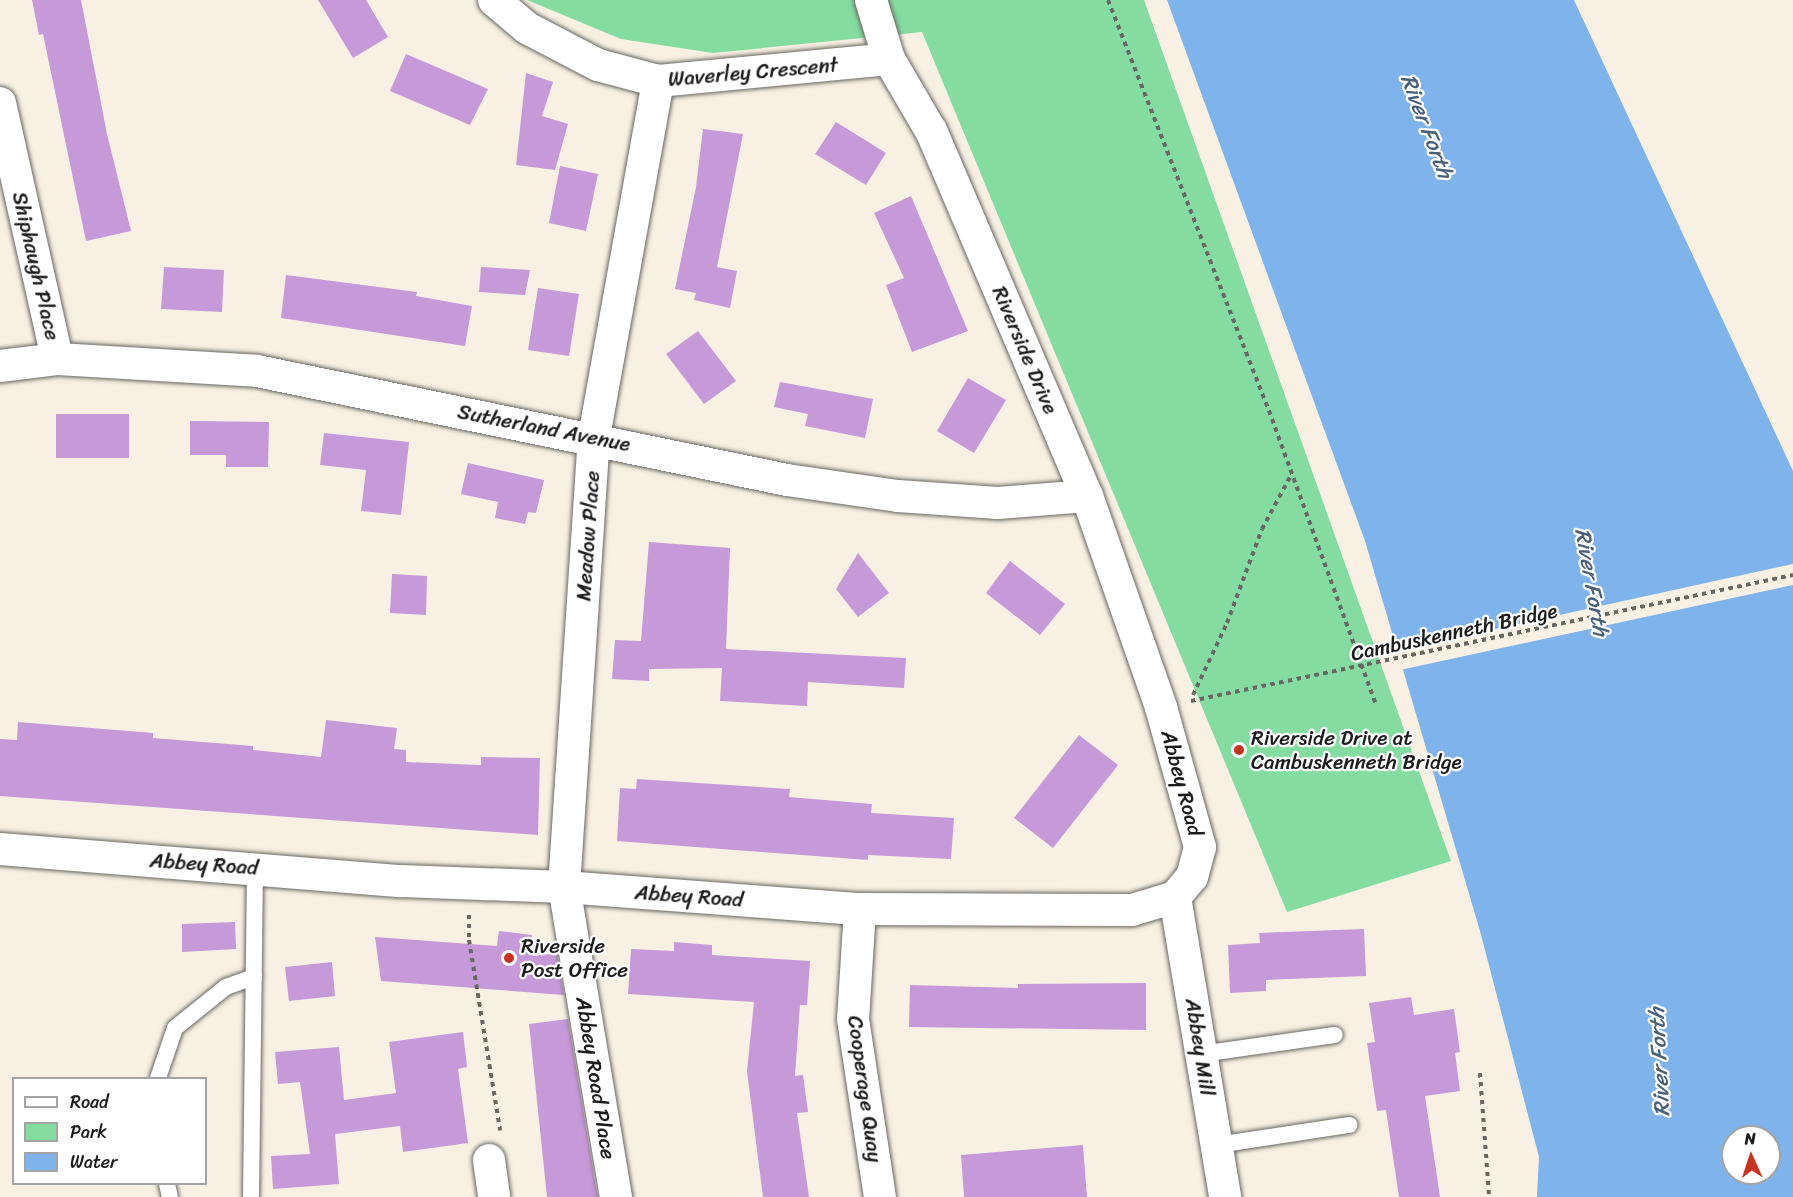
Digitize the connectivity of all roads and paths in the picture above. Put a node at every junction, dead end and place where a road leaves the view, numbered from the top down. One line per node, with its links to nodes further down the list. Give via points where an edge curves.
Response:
1 (494, 0): 5 (street, Waverley Crescent, via 527,28 598,65)
2 (872, 0): 4 (street, Riverside Drive)
3 (1108, 0): 10 (path, via 1272,419)
4 (889, 59): 5 (street, Waverley Crescent); 11 (street, Riverside Drive, via 931,131)
5 (658, 81): 9 (street, Meadow Place)
6 (0, 103): 7 (street, Shiphaugh Place)
7 (57, 359): 8 (street, Sutherland Avenue); 9 (street, Sutherland Avenue, via 256,371)
8 (0, 366)
9 (594, 437): 11 (street, Sutherland Avenue, via 787,480 898,496 998,503); 19 (street, Meadow Place)
10 (1290, 477): 13 (path); 15 (path, via 1262,529 1227,623)
11 (1087, 496): 15 (street, Riverside Drive)
12 (1793, 575): 13 (path, Cambuskenneth Bridge)
13 (1365, 667): 14 (path); 15 (path, Cambuskenneth Bridge)
14 (1376, 704)
15 (1175, 705): 20 (street, Abbey Road, via 1200,847 1192,877)
16 (0, 849): 17 (street, Abbey Road)
17 (255, 868): 18 (street, Abbey Road); 22 (lane)
18 (469, 884): 19 (street, Abbey Road); 29 (path, via 470,940 502,1150)
19 (564, 888): 21 (street, Abbey Road); 32 (street, Abbey Road Place)
20 (1175, 897): 21 (street, Abbey Road, via 1132,910); 24 (street, Abbey Mill)
21 (860, 909): 33 (street, Cooperage Quay, via 853,1019)
22 (254, 977): 26 (lane, via 226,987 175,1028); 30 (lane)
23 (1335, 1035): 24 (lane)
24 (1202, 1054): 28 (street, Abbey Mill)
25 (1480, 1073): 35 (path)
26 (158, 1077)
27 (1350, 1125): 28 (lane)
28 (1217, 1145): 34 (street, Abbey Mill)
29 (489, 1160): 31 (street)
30 (251, 1197)
31 (494, 1197)
32 (616, 1197)
33 (880, 1197)
34 (1225, 1197)
35 (1490, 1197)

